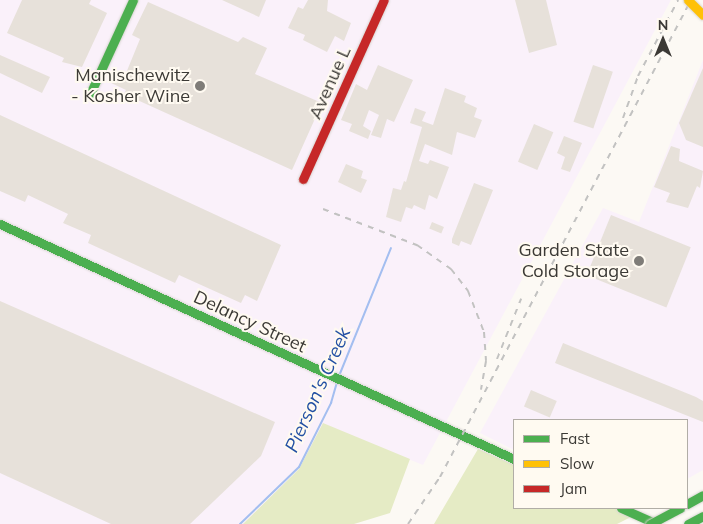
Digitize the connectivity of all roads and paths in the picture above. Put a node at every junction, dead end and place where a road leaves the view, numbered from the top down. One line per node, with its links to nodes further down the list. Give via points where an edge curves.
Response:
1 (134, 0): 5 (main road)
2 (384, 0): 6 (main road, Avenue L)
3 (688, 0): 4 (main road, bridge)
4 (703, 15)
5 (90, 94)
6 (303, 179)
7 (0, 224): 8 (main road, Delancy Street)
8 (513, 459)
9 (703, 495): 10 (main road)
10 (688, 503)
11 (623, 509): 16 (main road)
12 (678, 509): 15 (main road, bridge)
13 (703, 516): 14 (main road)
14 (691, 523)
15 (650, 524)
16 (657, 524)

